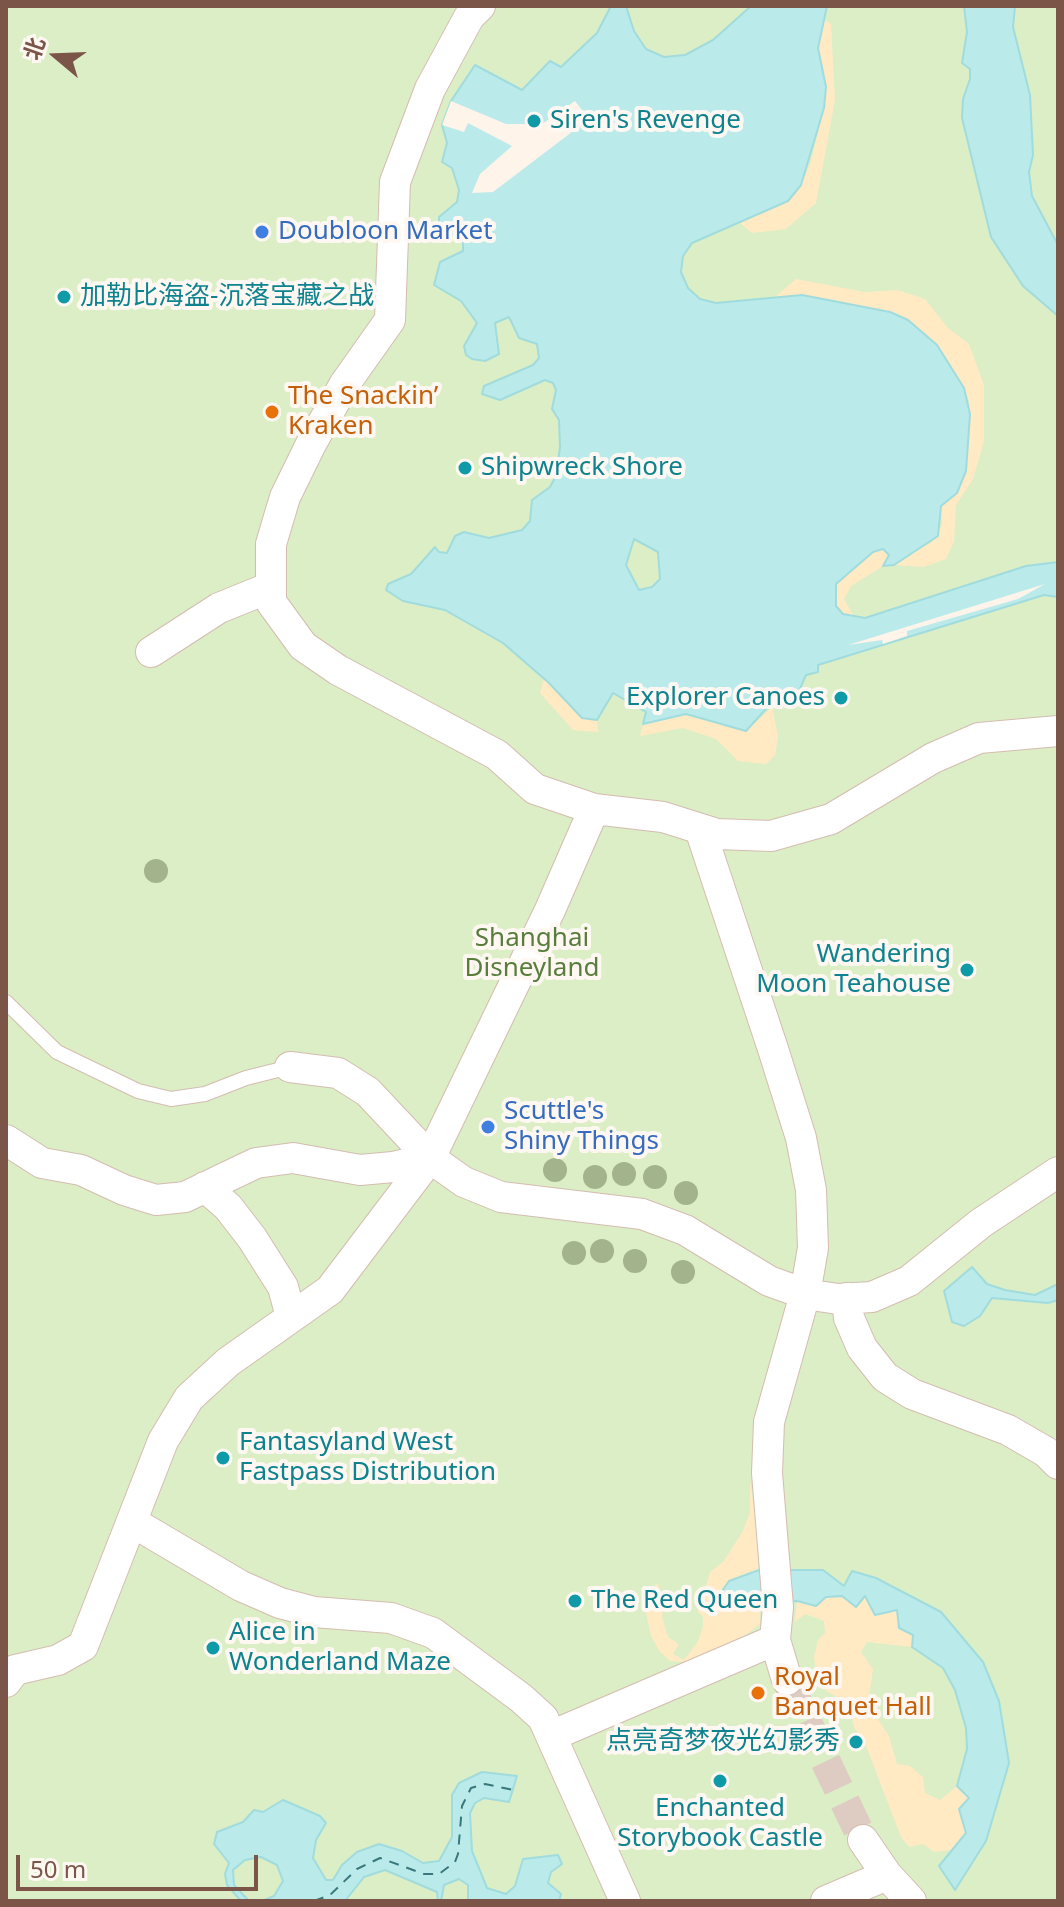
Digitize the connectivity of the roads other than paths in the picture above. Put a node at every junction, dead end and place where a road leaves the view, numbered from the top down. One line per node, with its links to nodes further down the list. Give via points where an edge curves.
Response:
1 (480, 6): 2 (street, via 430,89 395,182 390,320 344,385 285,497 271,544)
2 (271, 587): 3 (street, via 219,608); 5 (street, via 271,602 303,646 497,755 535,789)
3 (151, 652)
4 (1058, 731): 6 (street, via 979,738 933,758 831,819 771,836)
5 (594, 809): 6 (street, via 663,817); 10 (street)
6 (700, 829): 13 (street, via 801,1138 811,1190 813,1248)
7 (6, 1002): 8 (lane, via 57,1052 138,1091 171,1099 205,1094)
8 (290, 1067): 10 (street, via 338,1073 397,1119)
9 (6, 1140): 12 (street, via 42,1163 81,1170 156,1200 185,1197)
10 (430, 1158): 12 (street, via 360,1170 293,1158 256,1163); 13 (street, via 464,1182 501,1197 642,1214 685,1230 769,1281); 15 (street, via 330,1290)
11 (1058, 1172): 14 (street, via 981,1223 909,1281 872,1297)
12 (205, 1187): 15 (street, via 252,1238 283,1287)
13 (805, 1294): 14 (street); 18 (street, via 769,1422)
14 (847, 1298): 16 (street, via 862,1348 885,1377 912,1394 1008,1430)
15 (291, 1317): 17 (street, via 189,1398 163,1441)
16 (1058, 1464)
17 (134, 1523): 20 (street, via 83,1646 58,1660 15,1670); 21 (street, via 280,1603 314,1612 391,1618 433,1633 521,1698 543,1718)
18 (775, 1640): 19 (street); 21 (street)
19 (787, 1680)
20 (6, 1682)
21 (551, 1736): 24 (street)
22 (863, 1840): 23 (street)
23 (887, 1875): 25 (street); 26 (street)
24 (625, 1901)
25 (826, 1901)
26 (911, 1901)

